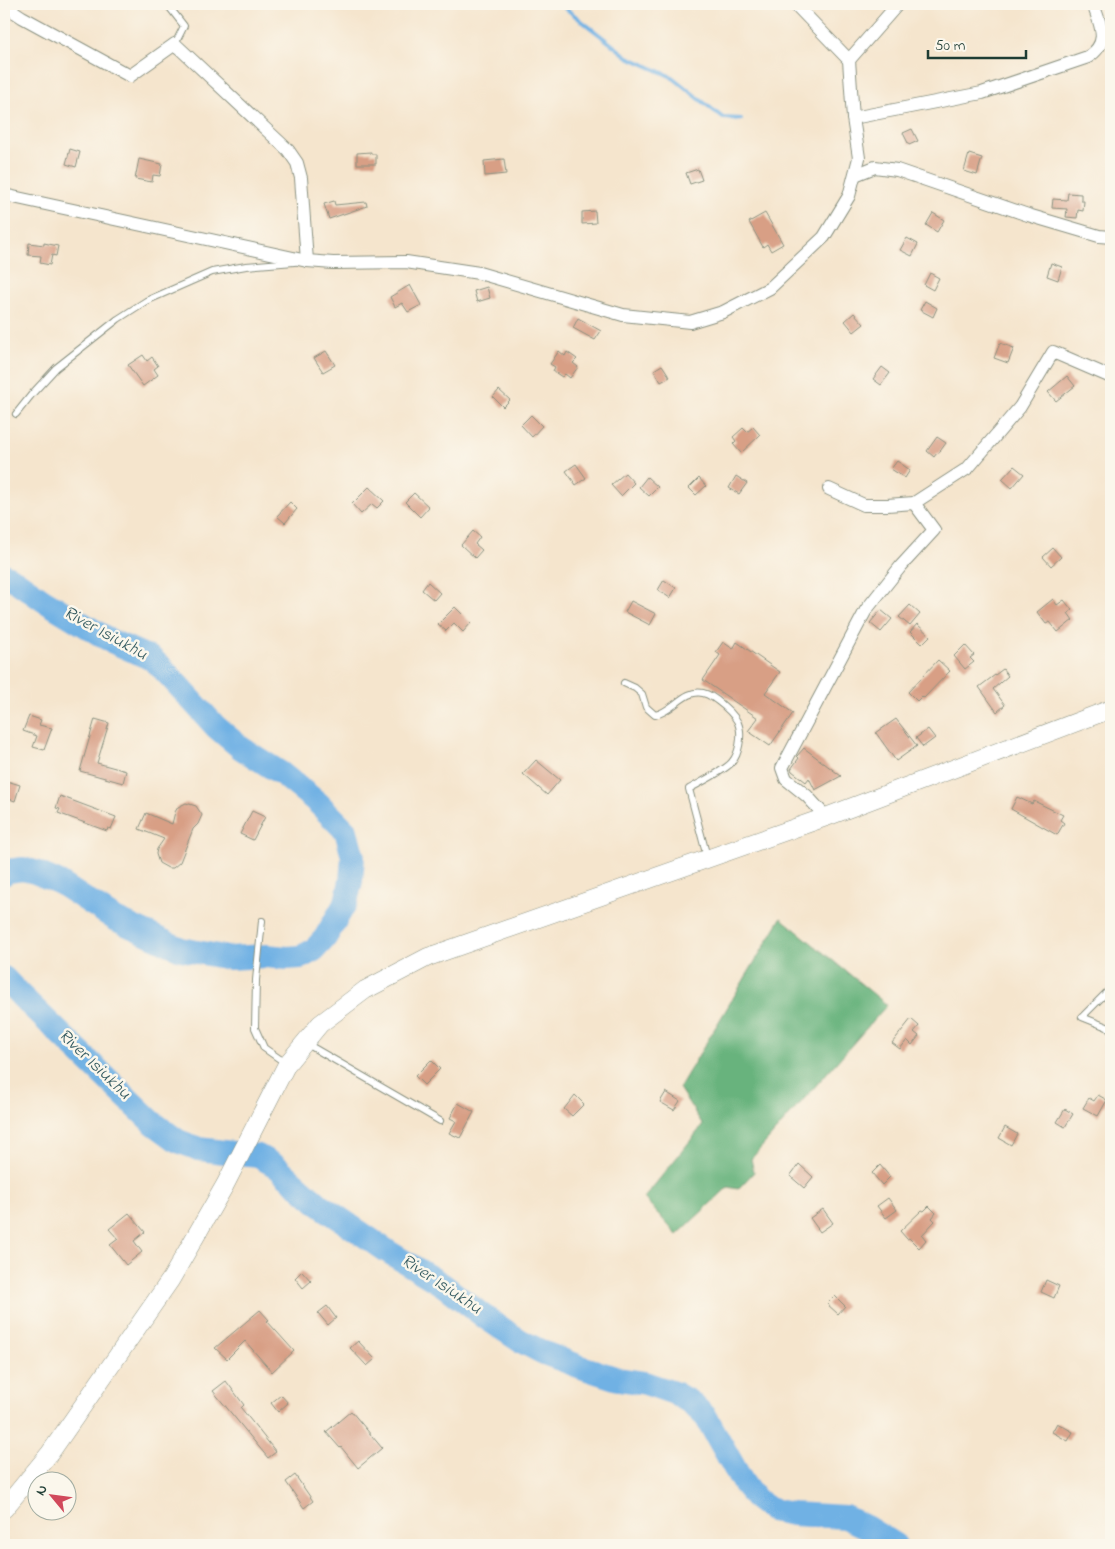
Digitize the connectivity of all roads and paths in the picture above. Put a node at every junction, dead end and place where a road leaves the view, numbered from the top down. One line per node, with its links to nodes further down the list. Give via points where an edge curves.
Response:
1 (167, 4): 6 (lane, via 184,26)
2 (795, 4): 7 (street)
3 (898, 4): 7 (street)
4 (1093, 4): 8 (street, via 1103,35 1096,52 1088,57 982,94)
5 (4, 5): 6 (street, via 130,76)
6 (175, 44): 12 (street, via 288,150 297,163)
7 (849, 60): 8 (street)
8 (853, 118): 9 (street, via 859,158)
9 (855, 175): 11 (street, via 875,166 897,170 1028,215); 12 (street, via 850,196 824,237 770,288 723,312 690,322 623,315 479,273 406,262)
10 (4, 195): 12 (street)
11 (1111, 237)
12 (308, 261): 14 (lane, via 212,272 146,301 118,318 56,368)
13 (1111, 377): 16 (street, via 1053,352 1020,407 968,468)
14 (16, 414)
15 (828, 488): 16 (street, via 864,504)
16 (914, 503): 19 (street, via 934,530 866,610 782,768 786,779)
17 (624, 683): 20 (lane, via 642,694 646,707 656,715 664,713 689,694 703,693 717,700 739,724 740,738 731,764 689,789)
18 (1111, 709): 19 (main road)
19 (826, 817): 20 (main road)
20 (707, 858): 24 (main road, via 428,957 365,990 320,1024)
21 (262, 921): 25 (lane, via 255,1028 264,1048)
22 (1111, 988): 23 (lane, via 1082,1017)
23 (1111, 1031)
24 (304, 1042): 25 (main road); 26 (lane)
25 (287, 1064): 27 (main road, via 225,1185 171,1279 50,1453)
26 (440, 1121)
27 (4, 1509)

